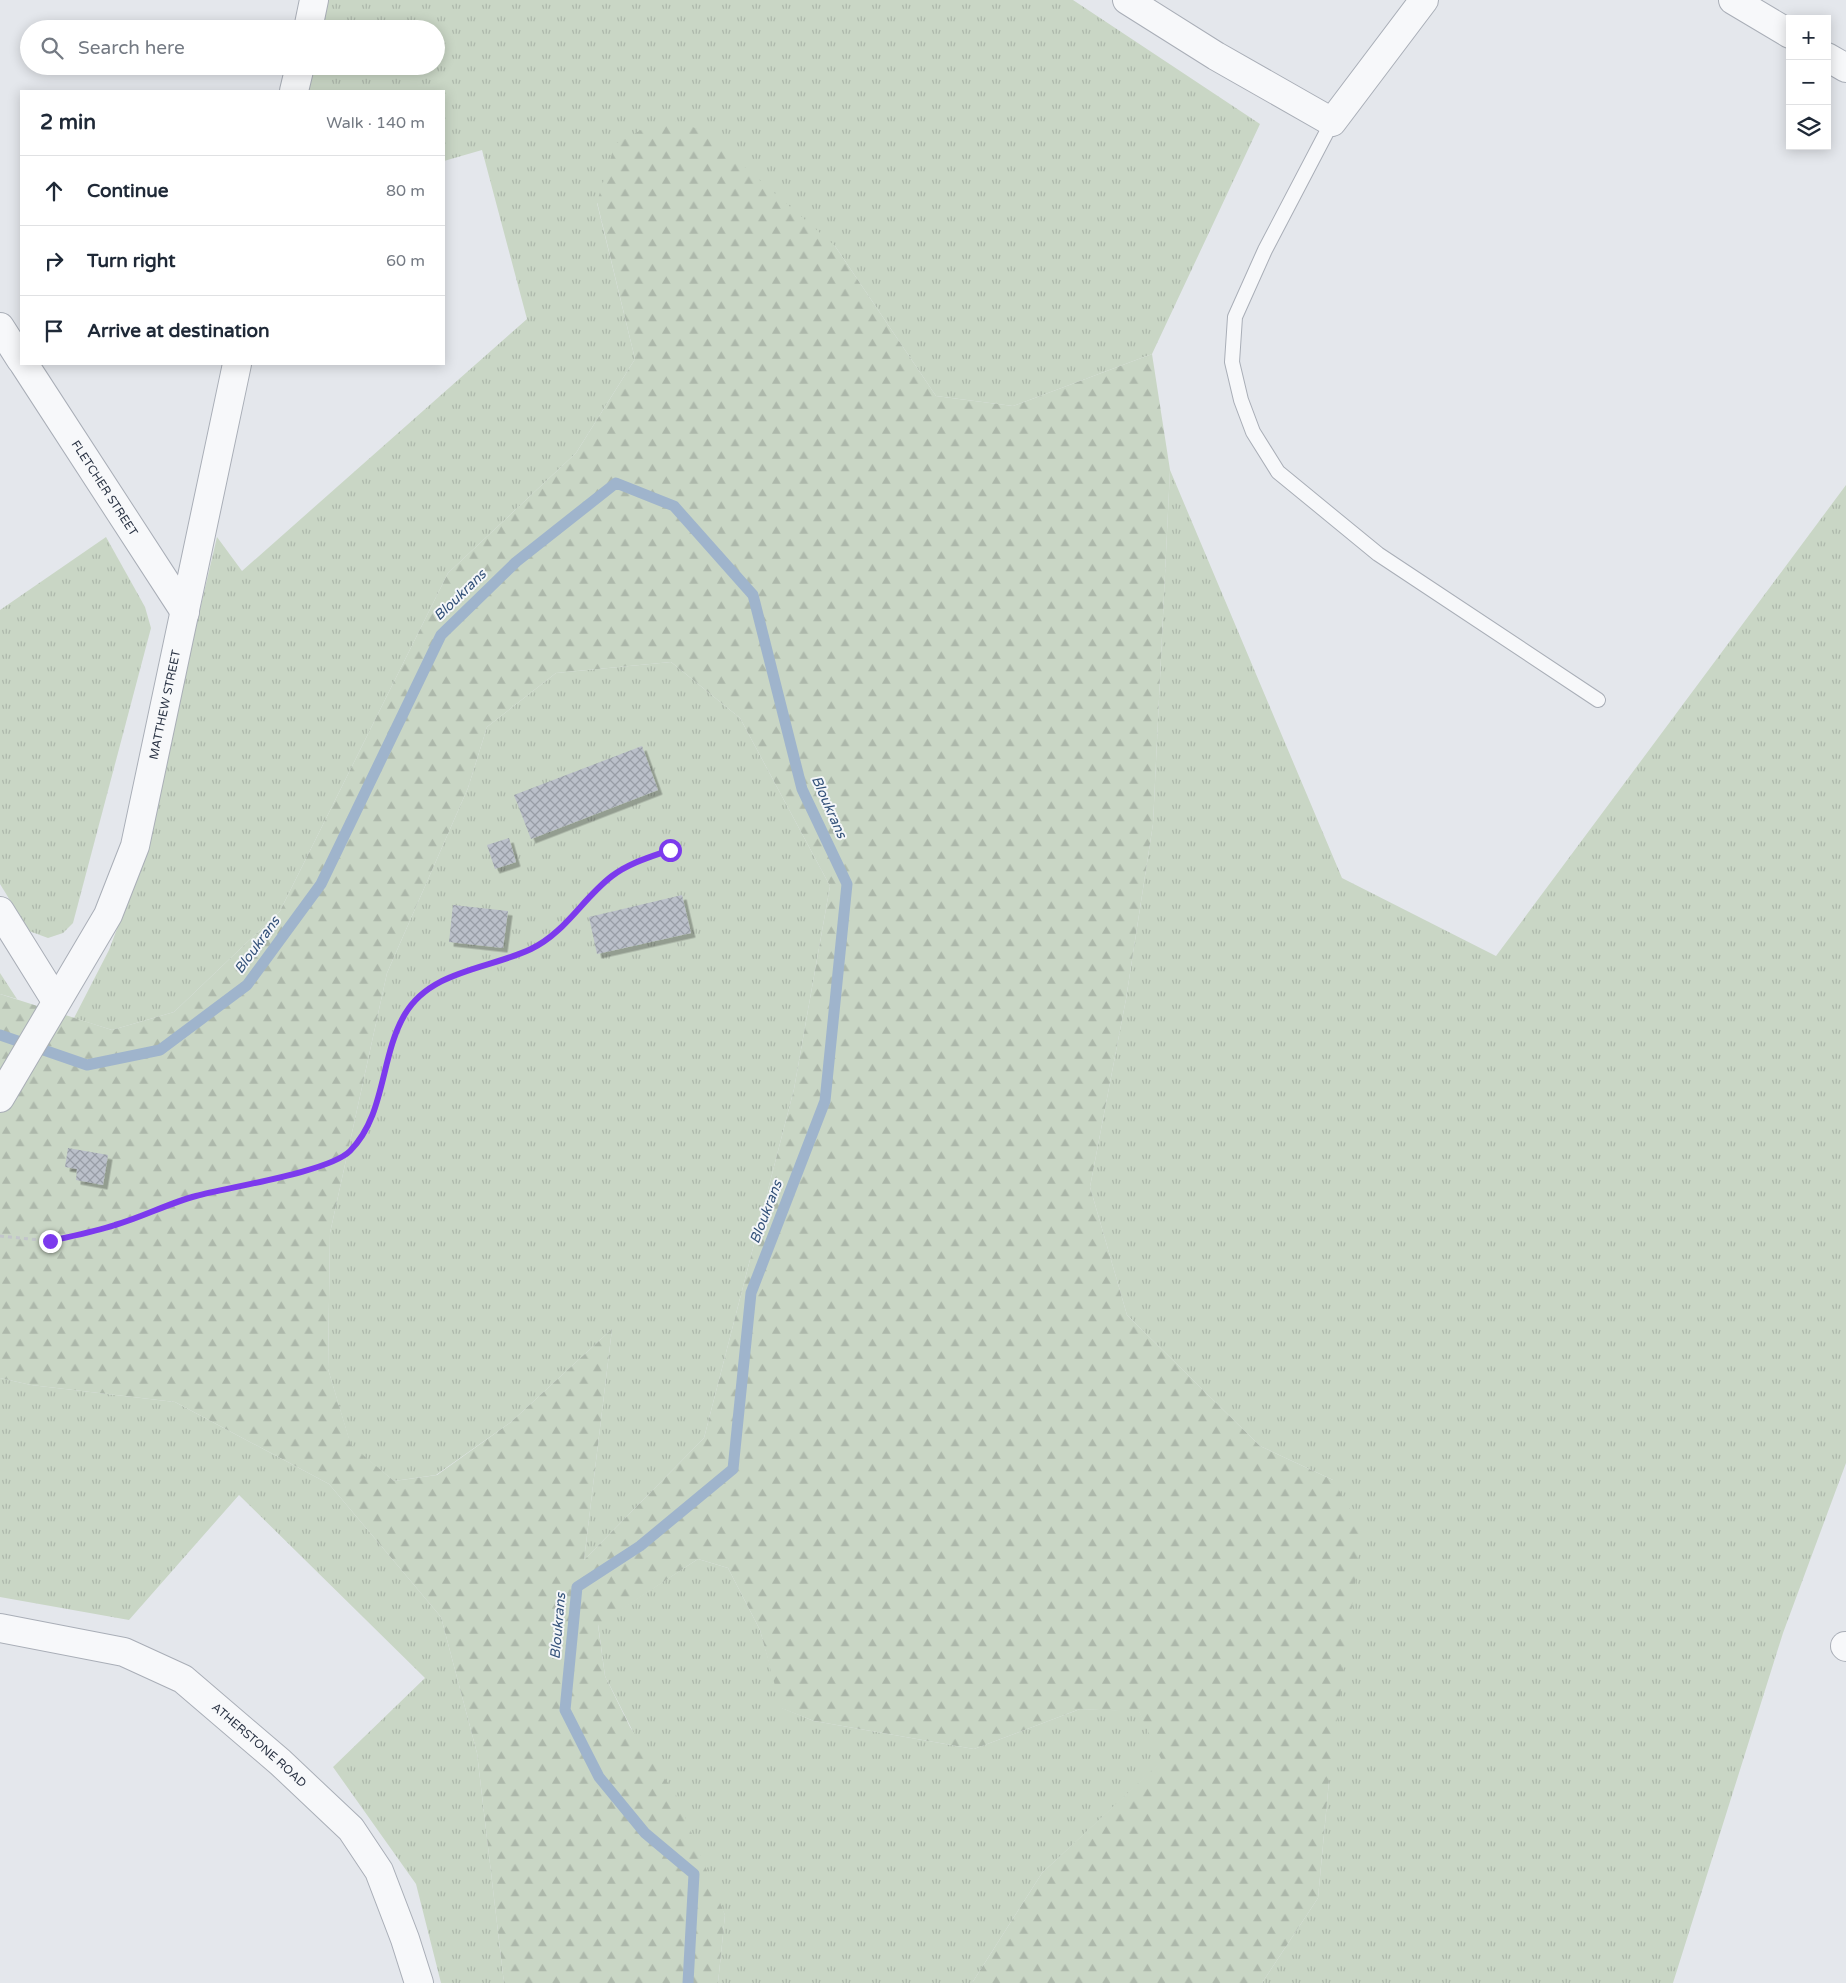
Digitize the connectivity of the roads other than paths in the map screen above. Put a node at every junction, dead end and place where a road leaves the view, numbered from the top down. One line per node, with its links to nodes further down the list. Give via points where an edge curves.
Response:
1 (314, 0): 5 (street)
2 (1127, 0): 11 (street, via 1216,56)
3 (1424, 0): 11 (street)
4 (1733, 0): 6 (street)
5 (310, 20)
6 (1786, 32)
7 (1831, 59): 8 (street)
8 (1846, 68)
9 (298, 75): 10 (street)
10 (294, 90)
11 (1332, 122): 17 (lane, via 1265,250 1235,317 1232,362 1253,432 1278,472 1378,554)
12 (0, 327): 13 (street)
13 (20, 358)
14 (25, 365): 16 (street, FLETCHER STREET)
15 (237, 365): 16 (street, MATTHEW STREET)
16 (185, 612): 19 (street, MATTHEW STREET, via 135,846 108,915)
17 (1598, 700)
18 (0, 911): 19 (street)
19 (56, 1000): 20 (street, MATTHEW STREET)
20 (0, 1098)
21 (0, 1628): 22 (street, ATHERSTONE ROAD, via 124,1652 184,1680 280,1762 351,1829 379,1871)
22 (419, 1983)

